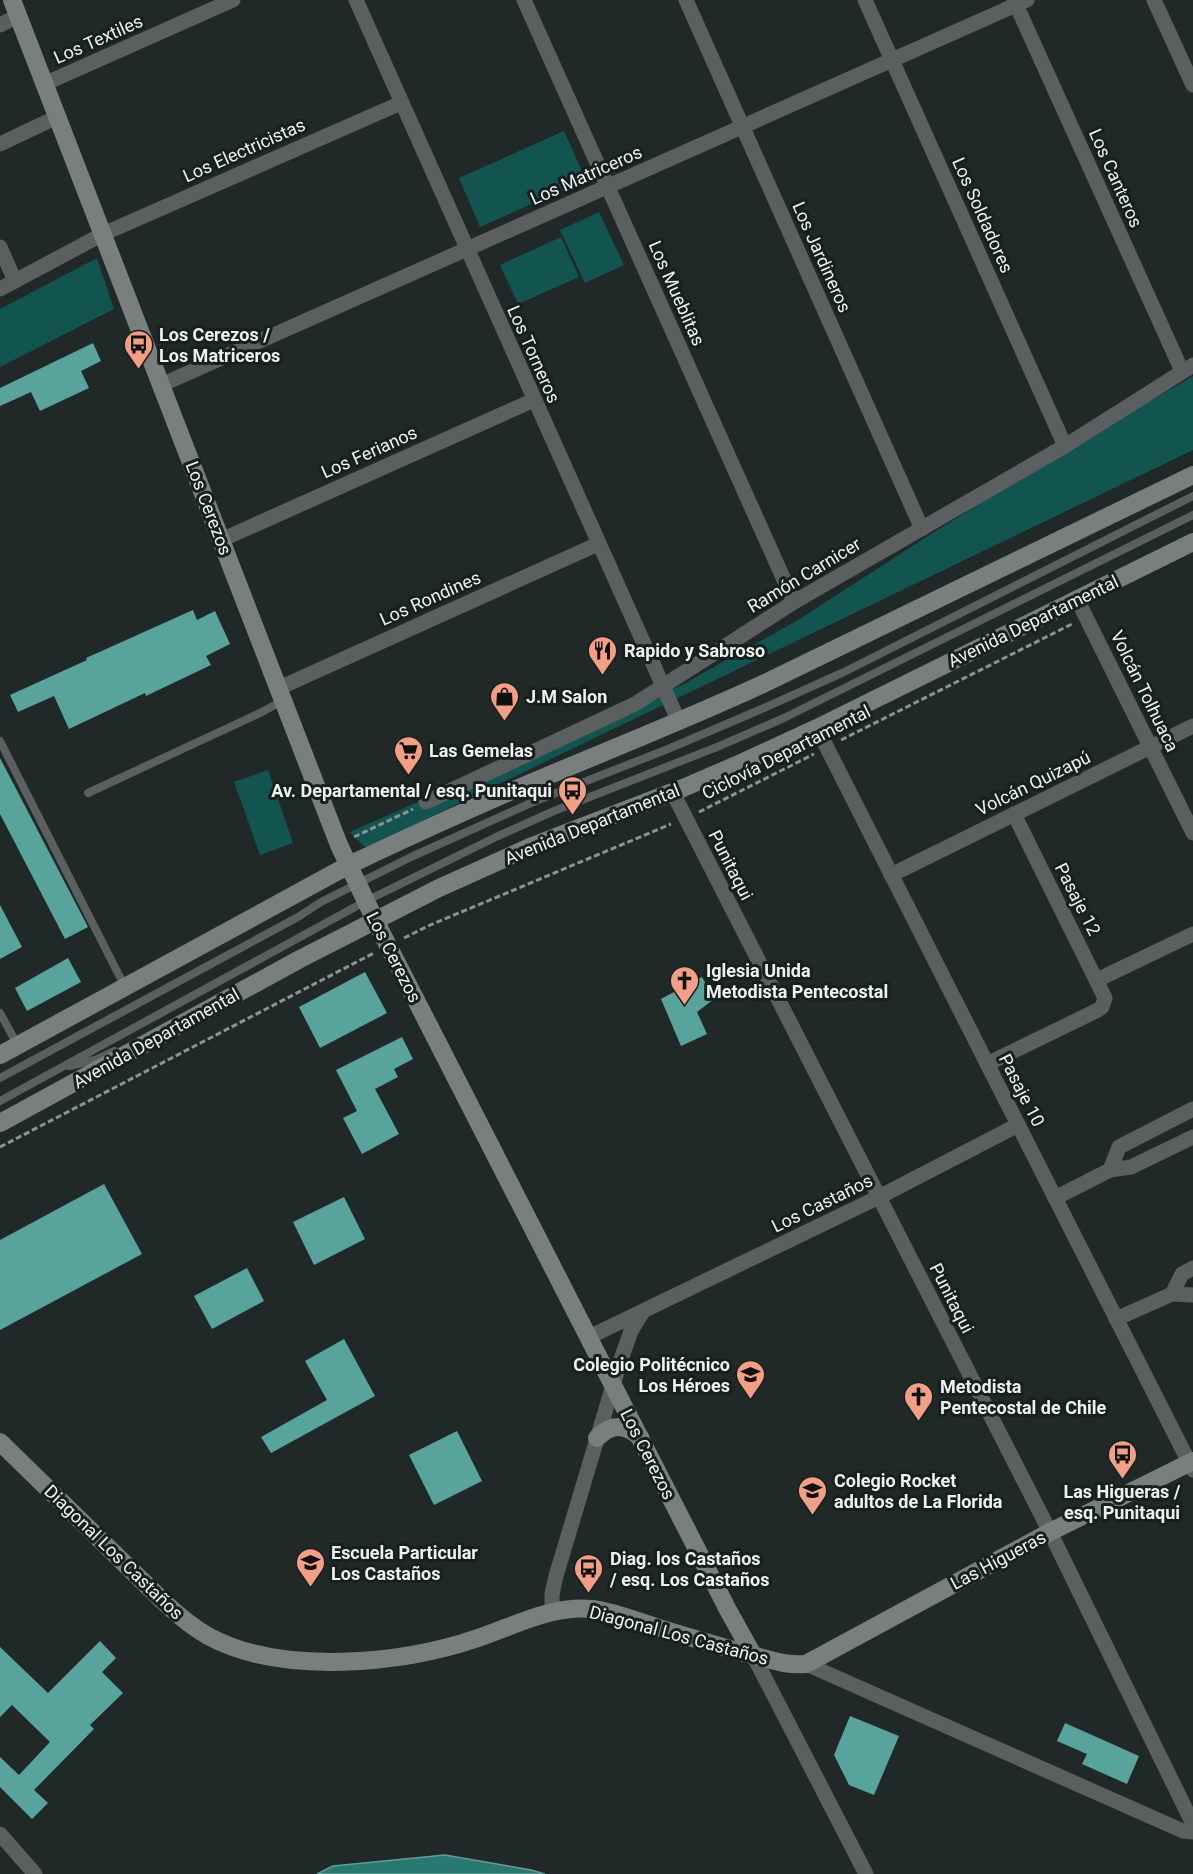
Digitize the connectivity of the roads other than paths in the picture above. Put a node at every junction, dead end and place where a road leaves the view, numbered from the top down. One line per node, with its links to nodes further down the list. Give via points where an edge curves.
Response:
1 (233, 0): 11 (street, Los Textiles)
2 (356, 0): 13 (street, Los Torneros)
3 (524, 0): 17 (street, Los Mueblitas)
4 (686, 0): 15 (street, Los Jardineros)
5 (865, 0): 10 (street, Los Soldadores)
6 (1154, 0): 12 (street)
7 (1019, 2): 10 (street, Los Matriceros); 23 (street, Los Canteros)
8 (15, 8): 9 (street); 11 (street, Los Cerezos)
9 (0, 25)
10 (892, 60): 15 (street, Los Matriceros); 26 (street, Los Soldadores)
11 (45, 84): 14 (street, Los Cerezos)
12 (1193, 85)
13 (401, 103): 18 (street, Los Electricistas); 20 (street, Los Torneros)
14 (57, 117): 16 (street); 18 (street, Los Cerezos)
15 (742, 126): 17 (street, Los Matriceros); 30 (street, Los Jardineros)
16 (0, 144)
17 (607, 186): 20 (street, Los Matriceros); 35 (street, Los Mueblitas)
18 (103, 234): 21 (street, Los Electricistas); 24 (street, Los Cerezos)
19 (0, 247): 21 (street)
20 (466, 249): 24 (street, Los Matriceros); 25 (street, Los Torneros)
21 (15, 281): 22 (street, Los Electricistas)
22 (0, 289)
23 (1187, 368): 26 (street, Ramón Carnicer)
24 (161, 385): 31 (street, Los Cerezos)
25 (534, 400): 31 (street, Los Ferianos); 33 (street, Los Torneros)
26 (1065, 446): 30 (street, Ramón Carnicer)
27 (1193, 475): 38 (street)
28 (1193, 496): 50 (lane, via 844,672 668,749 533,802)
29 (1193, 516): 51 (lane, via 784,718 554,811)
30 (922, 530): 35 (street, Ramón Carnicer)
31 (221, 540): 37 (street, Los Cerezos)
32 (1193, 542): 34 (street, Avenida Departamental)
33 (598, 544): 36 (street, Los Torneros); 37 (street, Los Rondines)
34 (1077, 599): 40 (street, Avenida Departamental); 42 (street, Volcán Tolhuaca)
35 (794, 602): 36 (street, Ramón Carnicer)
36 (662, 686): 38 (street, Los Torneros); 45 (street, Ramón Carnicer, via 635,704)
37 (281, 694): 44 (lane, via 262,712); 48 (street, Los Cerezos)
38 (679, 722): 48 (street, via 528,784)
39 (1193, 726): 42 (street, Volcán Quizapú)
40 (817, 728): 43 (street, Avenida Departamental); 49 (street, Pasaje 10)
41 (0, 741): 55 (lane)
42 (1150, 747): 46 (street, Volcán Quizapú); 47 (street, Volcán Tolhuaca)
43 (672, 791): 52 (street, Avenida Departamental, via 530,847); 69 (street, Punitaqui)
44 (88, 793)
45 (426, 802)
46 (1014, 814): 49 (street, Volcán Quizapú); 54 (street, Pasaje 12)
47 (1193, 833)
48 (349, 865): 50 (street, Los Cerezos); 55 (street)
49 (891, 875): 60 (street, Pasaje 10)
50 (357, 884): 51 (street, Los Cerezos); 62 (lane)
51 (366, 901): 52 (street, Los Cerezos); 61 (lane)
52 (375, 920): 57 (street, Avenida Departamental); 76 (street, Los Cerezos)
53 (1193, 934): 54 (street)
54 (1097, 980): 60 (street, Pasaje 12, via 1105,998 1098,1010)
55 (125, 987): 58 (street)
56 (0, 1013): 58 (lane)
57 (165, 1033): 61 (lane); 65 (street, Avenida Departamental)
58 (18, 1046): 59 (street)
59 (0, 1055)
60 (987, 1064): 66 (street, Pasaje 10)
61 (58, 1069): 63 (lane)
62 (0, 1078)
63 (0, 1101)
64 (1193, 1109): 68 (street, via 1119,1147)
65 (0, 1123)
66 (1018, 1125): 69 (street, Los Castaños); 70 (street, Pasaje 10)
67 (1193, 1137): 68 (street, via 1131,1167)
68 (1110, 1170): 70 (street)
69 (879, 1197): 74 (street, Los Castaños); 82 (street, Punitaqui)
70 (1055, 1198): 75 (street, Pasaje 10)
71 (1193, 1268): 72 (street, via 1182,1274)
72 (1172, 1294): 73 (street); 75 (street)
73 (1193, 1295)
74 (642, 1313): 76 (street, Los Castaños); 77 (street)
75 (1116, 1319): 81 (street, Pasaje 10)
76 (590, 1337): 77 (street, Los Cerezos)
77 (612, 1384): 78 (street); 79 (street, Los Cerezos)
78 (597, 1438): 79 (street, via 614,1427 624,1427); 84 (street, via 554,1585)
79 (641, 1438): 83 (street, Los Cerezos)
80 (0, 1442): 84 (street, Diagonal Los Castaños, via 177,1615 210,1636 246,1651 316,1661 399,1657 452,1647)
81 (1192, 1465): 82 (street, Las Higueras)
82 (1050, 1532): 87 (street, Las Higueras); 88 (street, Punitaqui)
83 (728, 1610): 85 (street, via 727,1622 720,1632 711,1639); 86 (street, Los Cerezos)
84 (552, 1612): 85 (street, Diagonal Los Castaños, via 577,1608 606,1612)
85 (699, 1640): 86 (street, Diagonal Los Castaños)
86 (753, 1655): 87 (street, Diagonal Los Castaños, via 783,1664); 92 (street, Los Cerezos)
87 (806, 1664): 89 (street, Diagonal Los Castaños, via 1183,1831)
88 (1193, 1824)
89 (1193, 1832)
90 (0, 1834): 91 (street)
91 (35, 1874)
92 (866, 1874)

